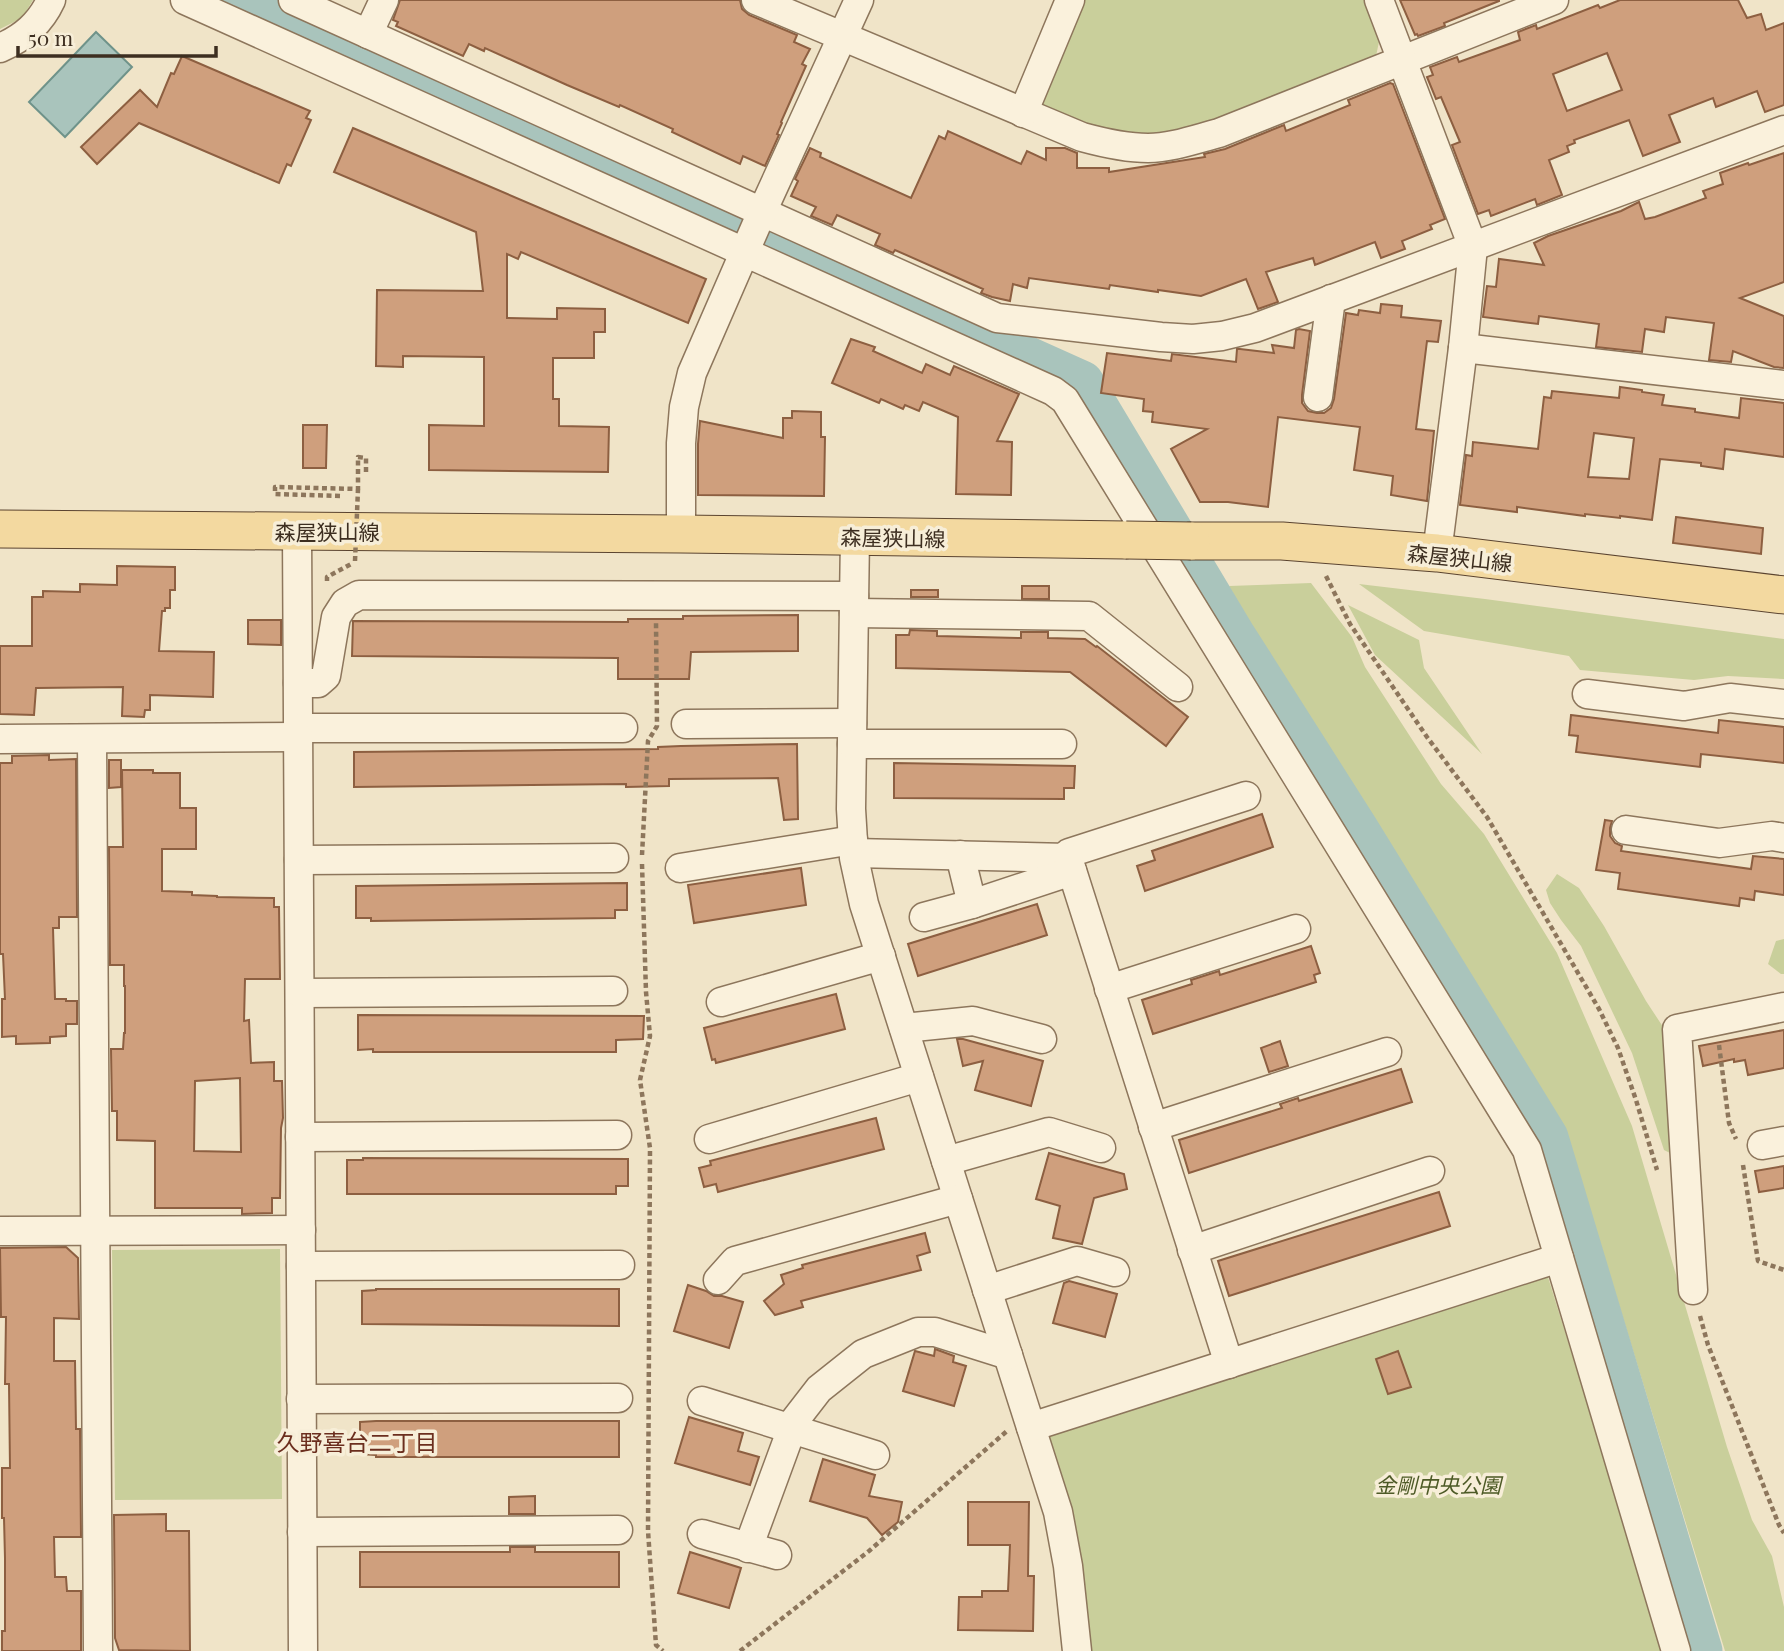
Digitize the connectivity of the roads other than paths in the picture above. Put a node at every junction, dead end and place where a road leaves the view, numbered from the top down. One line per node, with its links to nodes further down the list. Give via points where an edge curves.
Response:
1 (51, 0): 12 (street, via 34,26 19,40)
2 (185, 0): 16 (street)
3 (293, 0): 10 (street)
4 (384, 0): 10 (street)
5 (756, 0): 11 (street)
6 (859, 0): 11 (street)
7 (1070, 0): 14 (street)
8 (1379, 0): 13 (street)
9 (1554, 0): 13 (street)
10 (368, 34): 16 (street)
11 (842, 36): 14 (street); 16 (street)
12 (0, 48)
13 (1402, 60): 14 (street, via 1219,133 1150,148 1082,137); 17 (street)
14 (1023, 113)
15 (1784, 130): 17 (street)
16 (754, 232): 18 (street, via 997,318 1193,339 1255,328); 24 (street, via 692,373 681,443); 74 (street, via 1065,400 1527,1150)
17 (1473, 247): 18 (street); 19 (street)
18 (1331, 299): 21 (street)
19 (1463, 348): 20 (street); 26 (street)
20 (1784, 385)
21 (1318, 397)
22 (0, 529): 23 (main road, 森屋狭山線)
23 (297, 531): 24 (main road, 森屋狭山線); 29 (street)
24 (681, 534): 25 (main road, 森屋狭山線)
25 (855, 536): 26 (main road, 森屋狭山線, bridge, via 1282,541); 28 (street)
26 (1437, 553): 27 (main road, 森屋狭山線)
27 (1784, 595)
28 (854, 605): 29 (street, via 655,596 359,594 345,603 336,617 327,676 318,683); 30 (street, via 1089,616); 36 (street)
29 (298, 683): 35 (street)
30 (1178, 687)
31 (1587, 694): 32 (street, via 1684,706 1730,698)
32 (1784, 704)
33 (686, 724): 36 (street)
34 (622, 728): 35 (street)
35 (298, 733): 38 (street); 46 (street)
36 (852, 733): 39 (street); 43 (street)
37 (0, 739): 38 (street)
38 (92, 739): 72 (street)
39 (1062, 744)
40 (1246, 796): 47 (street, via 1069,853)
41 (1626, 830): 42 (street, via 1719,843)
42 (1784, 838)
43 (853, 847): 44 (street); 48 (street); 52 (street, via 864,904)
44 (960, 855): 47 (street); 49 (street)
45 (614, 858): 46 (street)
46 (299, 860): 55 (street)
47 (1070, 864): 49 (street); 53 (street)
48 (680, 868)
49 (972, 904): 50 (street)
50 (924, 917)
51 (1296, 929): 53 (street)
52 (881, 956): 56 (street); 58 (street)
53 (1109, 989): 62 (street)
54 (613, 991): 55 (street)
55 (300, 993): 64 (street)
56 (721, 1002)
57 (1784, 1007): 80 (street, via 1677,1029)
58 (904, 1028): 59 (street, via 973,1021); 61 (street)
59 (1042, 1039)
60 (1387, 1052): 62 (street)
61 (919, 1077): 65 (street); 67 (street)
62 (1153, 1127): 73 (street)
63 (617, 1135): 64 (street)
64 (300, 1137): 70 (street)
65 (709, 1139)
66 (1101, 1148): 67 (street, via 1049,1132)
67 (946, 1160): 69 (street)
68 (1430, 1171): 73 (street)
69 (958, 1199): 78 (street, via 735,1261); 79 (street)
70 (301, 1230): 72 (street); 76 (street)
71 (0, 1231): 72 (street)
72 (96, 1231): 94 (street)
73 (1192, 1250): 82 (street)
74 (1559, 1258): 82 (street); 97 (street)
75 (620, 1265): 76 (street)
76 (301, 1266): 84 (street)
77 (1115, 1272): 79 (street, via 1077,1261)
78 (718, 1280)
79 (987, 1290): 81 (street)
80 (1693, 1290)
81 (1008, 1355): 86 (street); 87 (street, via 935,1332 918,1332 863,1354 819,1389)
82 (1229, 1364): 86 (street)
83 (618, 1398): 84 (street)
84 (301, 1399): 90 (street)
85 (702, 1401): 87 (street)
86 (1030, 1424): 96 (street, via 1058,1512)
87 (791, 1429): 88 (street); 92 (street)
88 (875, 1455)
89 (618, 1530): 90 (street)
90 (302, 1532): 95 (street)
91 (702, 1534): 92 (street)
92 (748, 1548): 93 (street)
93 (777, 1556)
94 (98, 1651)
95 (303, 1651)
96 (1077, 1651)
97 (1676, 1651)

